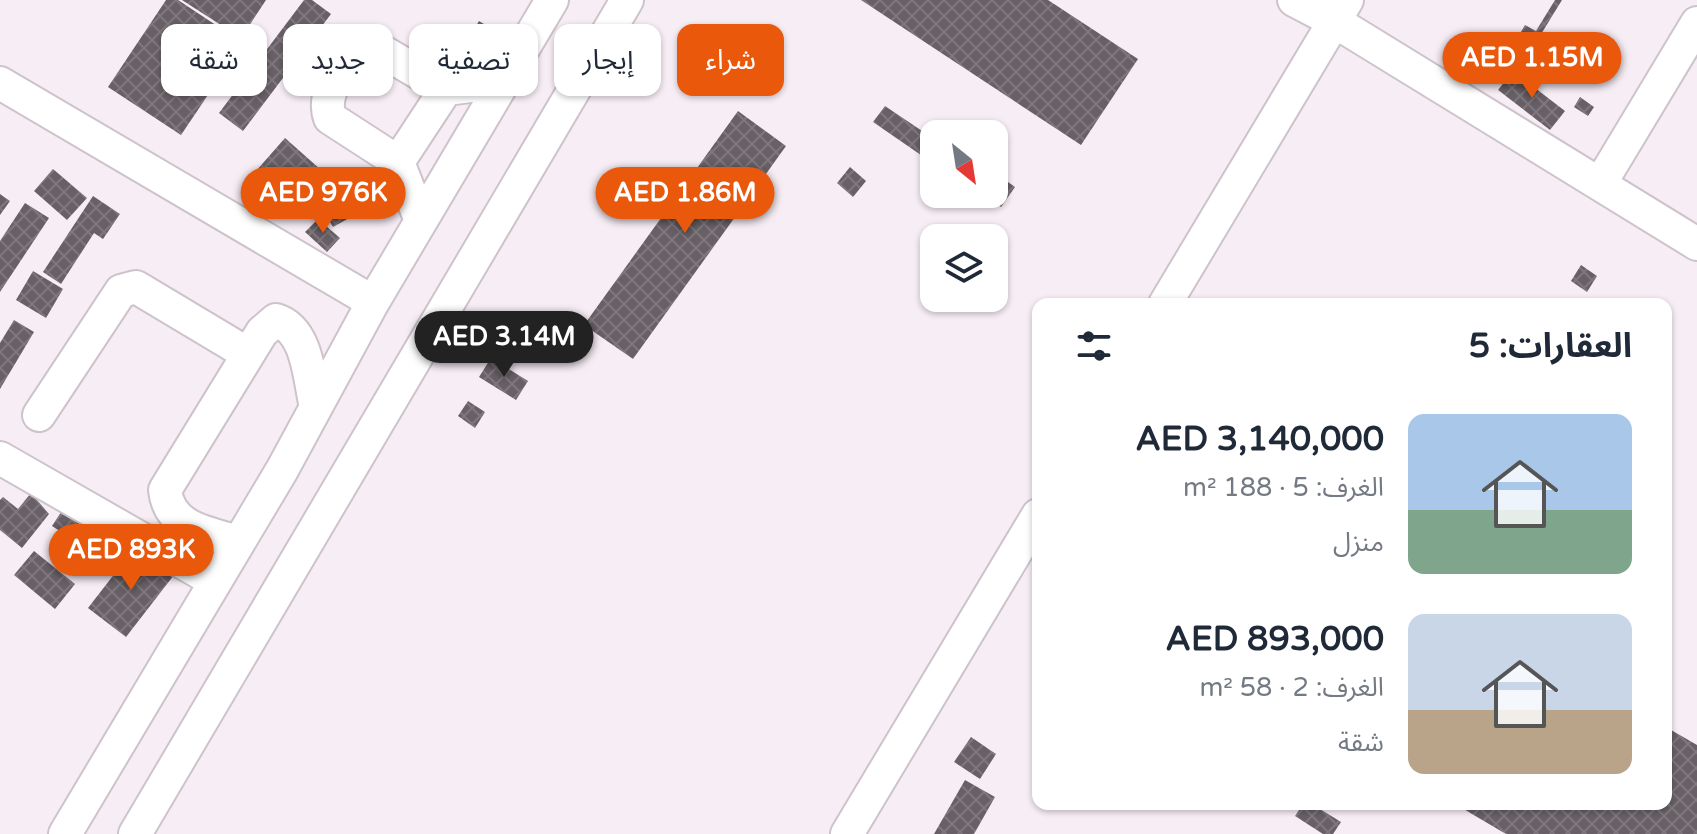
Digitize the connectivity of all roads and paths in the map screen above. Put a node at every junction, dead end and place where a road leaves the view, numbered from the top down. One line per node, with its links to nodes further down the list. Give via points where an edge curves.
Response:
1 (627, 0): 25 (street)
2 (1294, 0): 4 (street)
3 (542, 3): 6 (street)
4 (1341, 10): 12 (street); 15 (street)
5 (1697, 23): 12 (street)
6 (532, 24)
7 (409, 67): 11 (street, via 375,47 364,48 353,56 326,106 330,118)
8 (0, 83): 16 (street)
9 (441, 96): 11 (street)
10 (496, 96): 13 (street)
11 (398, 162): 13 (street)
12 (1600, 184): 14 (street)
13 (421, 221): 16 (street)
14 (1697, 244)
15 (1169, 298)
16 (373, 302): 18 (street)
17 (248, 354): 18 (street, via 276,320 287,323 299,335); 19 (street, via 136,287 121,291); 22 (street, via 165,490 167,505 189,528)
18 (316, 407): 22 (street)
19 (39, 415)
20 (0, 458): 23 (street)
21 (1032, 525): 26 (street)
22 (239, 542): 23 (street)
23 (215, 581): 24 (street)
24 (65, 834)
25 (135, 834)
26 (847, 834)

